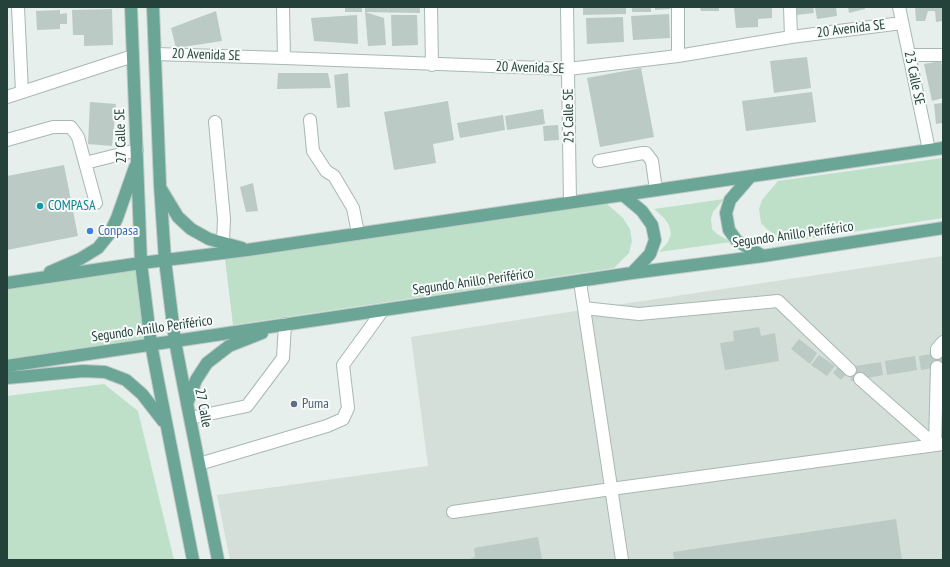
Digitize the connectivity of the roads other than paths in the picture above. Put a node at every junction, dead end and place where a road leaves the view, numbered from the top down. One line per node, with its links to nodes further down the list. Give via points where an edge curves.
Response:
1 (18, 7): 20 (street)
2 (131, 7): 15 (main road, 27 Calle SE)
3 (153, 7): 12 (main road)
4 (283, 7): 17 (street)
5 (431, 7): 18 (street)
6 (567, 7): 19 (street, 25 Calle SE)
7 (678, 7): 16 (street)
8 (790, 7): 11 (street)
9 (899, 7): 10 (street, 23 Calle SE)
10 (902, 23): 11 (street, 20 Avenida SE); 13 (street, 23 Calle SE)
11 (791, 37): 16 (street, 20 Avenida SE)
12 (155, 54): 17 (street, 20 Avenida SE); 31 (main road)
13 (909, 55): 14 (street); 26 (street, 23 Calle SE)
14 (943, 55)
15 (133, 56): 20 (street); 27 (main road, 27 Calle SE)
16 (678, 56): 19 (street, 20 Avenida SE)
17 (284, 58): 18 (street, 20 Avenida SE)
18 (432, 65): 19 (street, 20 Avenida SE)
19 (568, 70): 34 (street, 25 Calle SE)
20 (22, 92): 21 (street)
21 (7, 96)
22 (310, 120): 37 (street, via 313,151 326,171 334,176 352,208)
23 (215, 122): 38 (street, via 224,219)
24 (7, 140): 29 (street, via 53,127 71,126 78,137)
25 (943, 148): 26 (main road)
26 (929, 150): 30 (main road)
27 (137, 155): 29 (street); 42 (main road, 27 Calle SE); 44 (main road, via 117,218 110,233 98,248 80,259)
28 (599, 161): 32 (street, via 646,153 652,161)
29 (85, 163): 35 (street)
30 (750, 177): 32 (main road); 40 (main road, via 730,200 726,213 729,230 737,241)
31 (160, 185): 38 (main road, via 178,217 191,229); 41 (main road)
32 (656, 190): 33 (main road)
33 (624, 195): 34 (main road); 43 (main road, via 642,211 652,225 654,240 650,254)
34 (570, 202): 37 (main road)
35 (96, 203)
36 (943, 228): 40 (main road, Segundo Anillo Periférico)
37 (358, 233): 39 (main road)
38 (223, 243): 39 (main road)
39 (247, 250): 41 (main road)
40 (763, 256): 43 (main road, Segundo Anillo Periférico)
41 (165, 260): 42 (main road); 50 (main road, 27 Calle)
42 (141, 263): 44 (main road); 52 (main road)
43 (632, 273): 45 (main road, Segundo Anillo Periférico)
44 (34, 279): 46 (main road)
45 (580, 282): 47 (street); 48 (main road, Segundo Anillo Periférico)
46 (7, 283)
47 (584, 308): 56 (street, via 640,314 778,301); 64 (street)
48 (383, 310): 49 (main road, Segundo Anillo Periférico); 63 (street, via 343,365 348,408 343,419)
49 (283, 325): 50 (main road, Segundo Anillo Periférico); 59 (main road, via 229,346 207,363 196,380); 60 (street, via 283,358 247,406)
50 (176, 341): 52 (main road, Segundo Anillo Periférico); 59 (main road, 27 Calle)
51 (943, 342): 53 (street)
52 (152, 344): 54 (main road, Segundo Anillo Periférico); 61 (main road)
53 (937, 353)
54 (7, 366)
55 (937, 367): 62 (street)
56 (850, 370)
57 (7, 378): 61 (main road, via 83,371 105,372 126,380 142,394)
58 (860, 379): 62 (street)
59 (187, 405): 60 (main road, 27 Calle)
60 (190, 418): 63 (main road, 27 Calle)
61 (165, 424): 66 (main road)
62 (939, 445): 64 (street)
63 (199, 464): 67 (main road, 27 Calle)
64 (611, 489): 65 (street); 68 (street)
65 (453, 512)
66 (193, 560)
67 (218, 560)
68 (622, 560)

